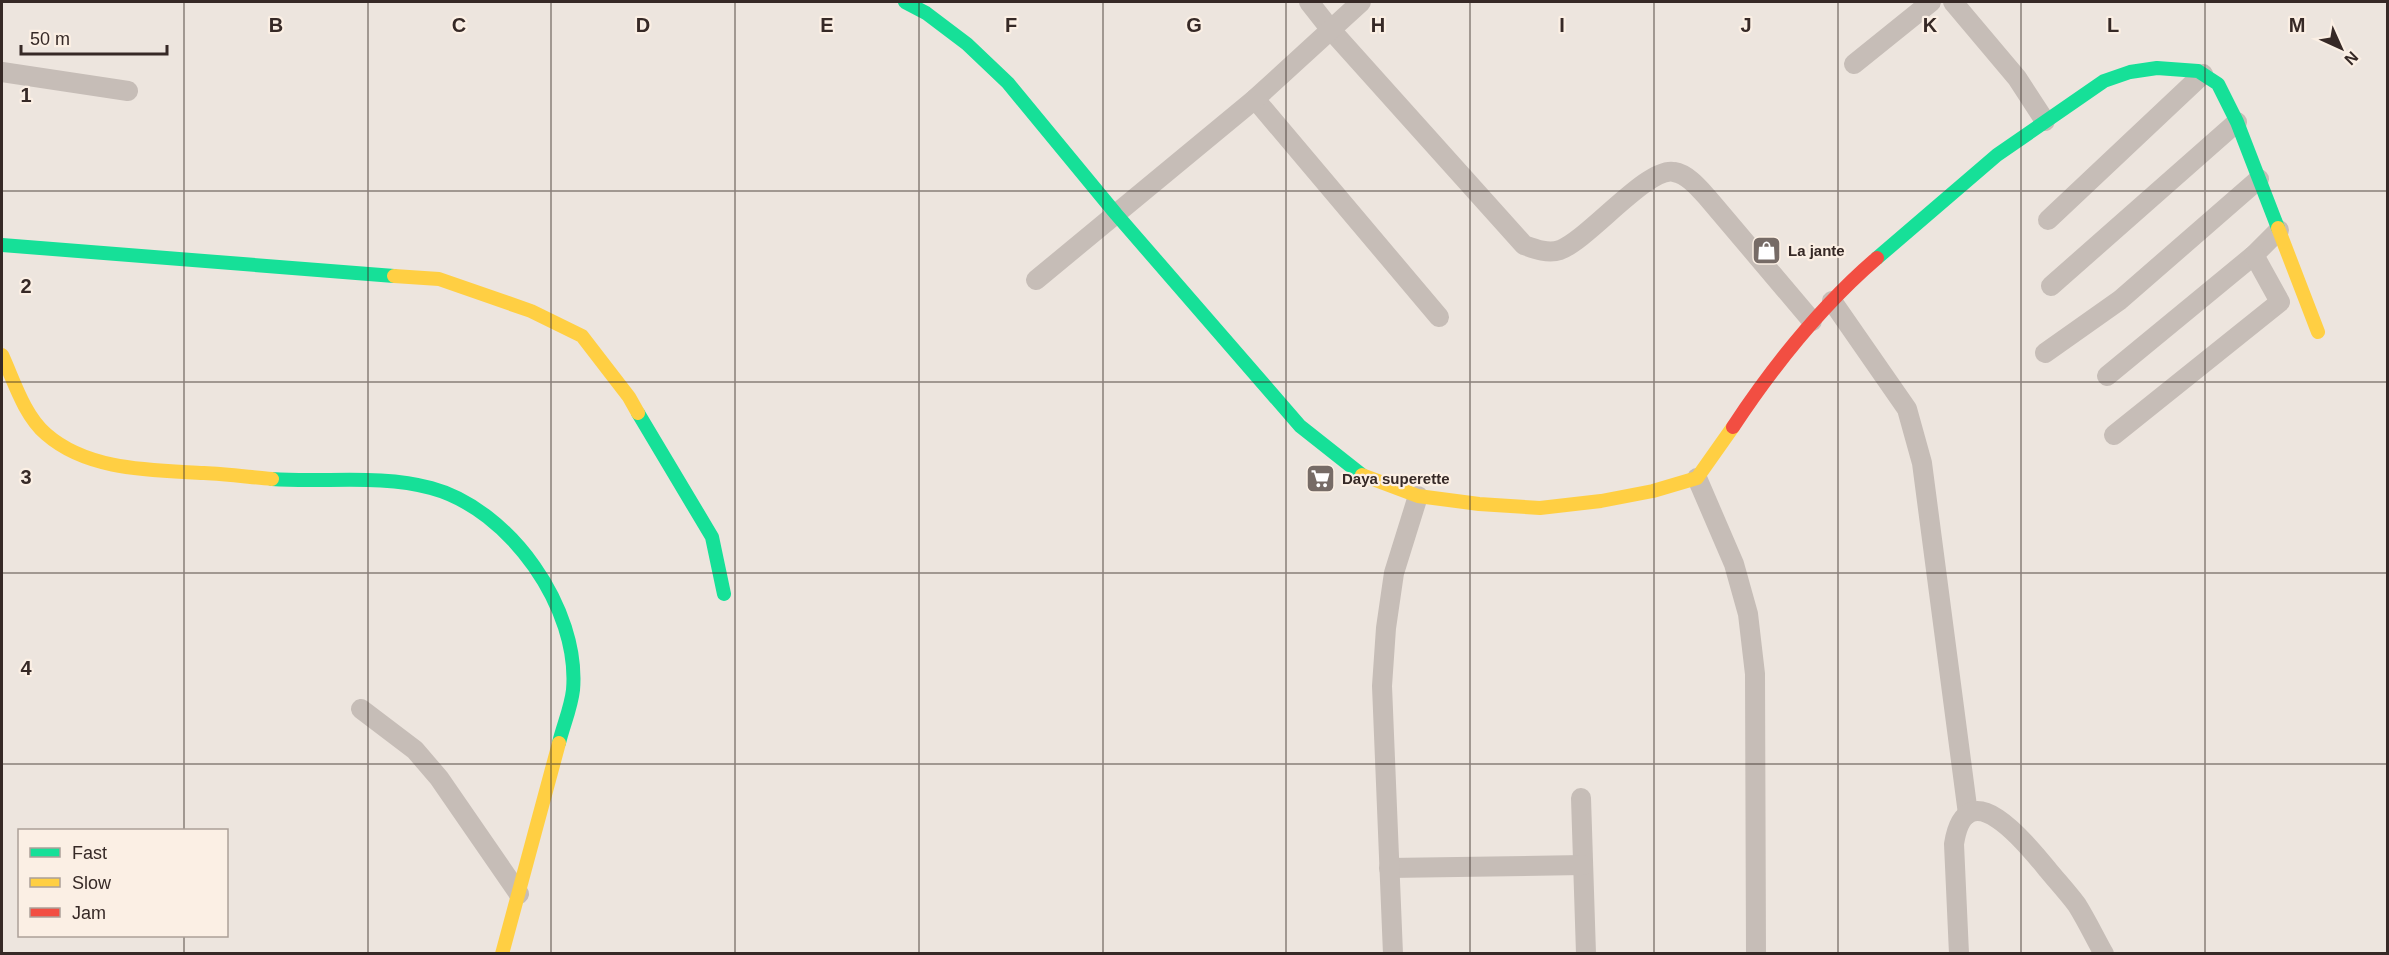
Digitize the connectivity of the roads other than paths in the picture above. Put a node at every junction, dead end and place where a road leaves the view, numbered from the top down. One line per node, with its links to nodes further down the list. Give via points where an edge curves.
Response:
1 (904, 2): 15 (street, via 926,12 1008,83)
2 (1309, 2): 6 (street)
3 (1361, 2): 6 (street)
4 (1931, 2): 7 (street)
5 (1953, 2): 12 (street, via 2017,78)
6 (1331, 30): 11 (street); 24 (street, via 1524,245 1540,251 1559,250 1655,175 1673,171 1690,180 1707,197)
7 (1854, 64)
8 (2, 72): 10 (street)
9 (2203, 74): 12 (street, via 2157,68 2130,72 2104,81); 13 (street, via 2218,84); 16 (street)
10 (128, 91)
11 (1255, 99): 15 (street); 23 (street)
12 (2045, 121): 22 (street, via 1941,202)
13 (2237, 122): 14 (street); 21 (street)
14 (2259, 180): 17 (street); 26 (street, via 2120,300)
15 (1116, 214): 20 (street); 31 (street, via 1300,426 1360,474)
16 (2048, 220)
17 (2278, 230): 19 (street); 25 (street)
18 (2, 244): 32 (street, via 439,279 531,311 582,336 629,397 712,537)
19 (2254, 255): 28 (street); 29 (street, via 2280,302)
20 (1036, 280)
21 (2051, 286)
22 (1832, 301): 24 (street); 35 (street, via 1907,409 1922,463)
23 (1439, 317)
24 (1812, 321): 30 (street, via 1765,379)
25 (2318, 332)
26 (2045, 353)
27 (2, 355): 38 (street, via 27,408 47,434 75,452 112,464 166,470 430,487 461,500 523,548 545,578 562,619 573,661 573,691)
28 (2107, 376)
29 (2114, 435)
30 (1697, 478): 31 (street, via 1601,501 1540,508); 42 (street, via 1734,564 1752,644)
31 (1418, 496): 37 (street, via 1395,573 1386,628 1382,686)
32 (724, 594)
33 (362, 709): 38 (street, via 415,750 439,778)
34 (1581, 798): 36 (street)
35 (1968, 814): 43 (street, via 1957,827 1954,844); 44 (street, via 1984,811 1993,815 2026,842 2076,905)
36 (1583, 865): 37 (street); 41 (street)
37 (1389, 868): 40 (street)
38 (519, 894): 39 (street)
39 (502, 954)
40 (1393, 954)
41 (1586, 954)
42 (1756, 954)
43 (1959, 954)
44 (2104, 954)

